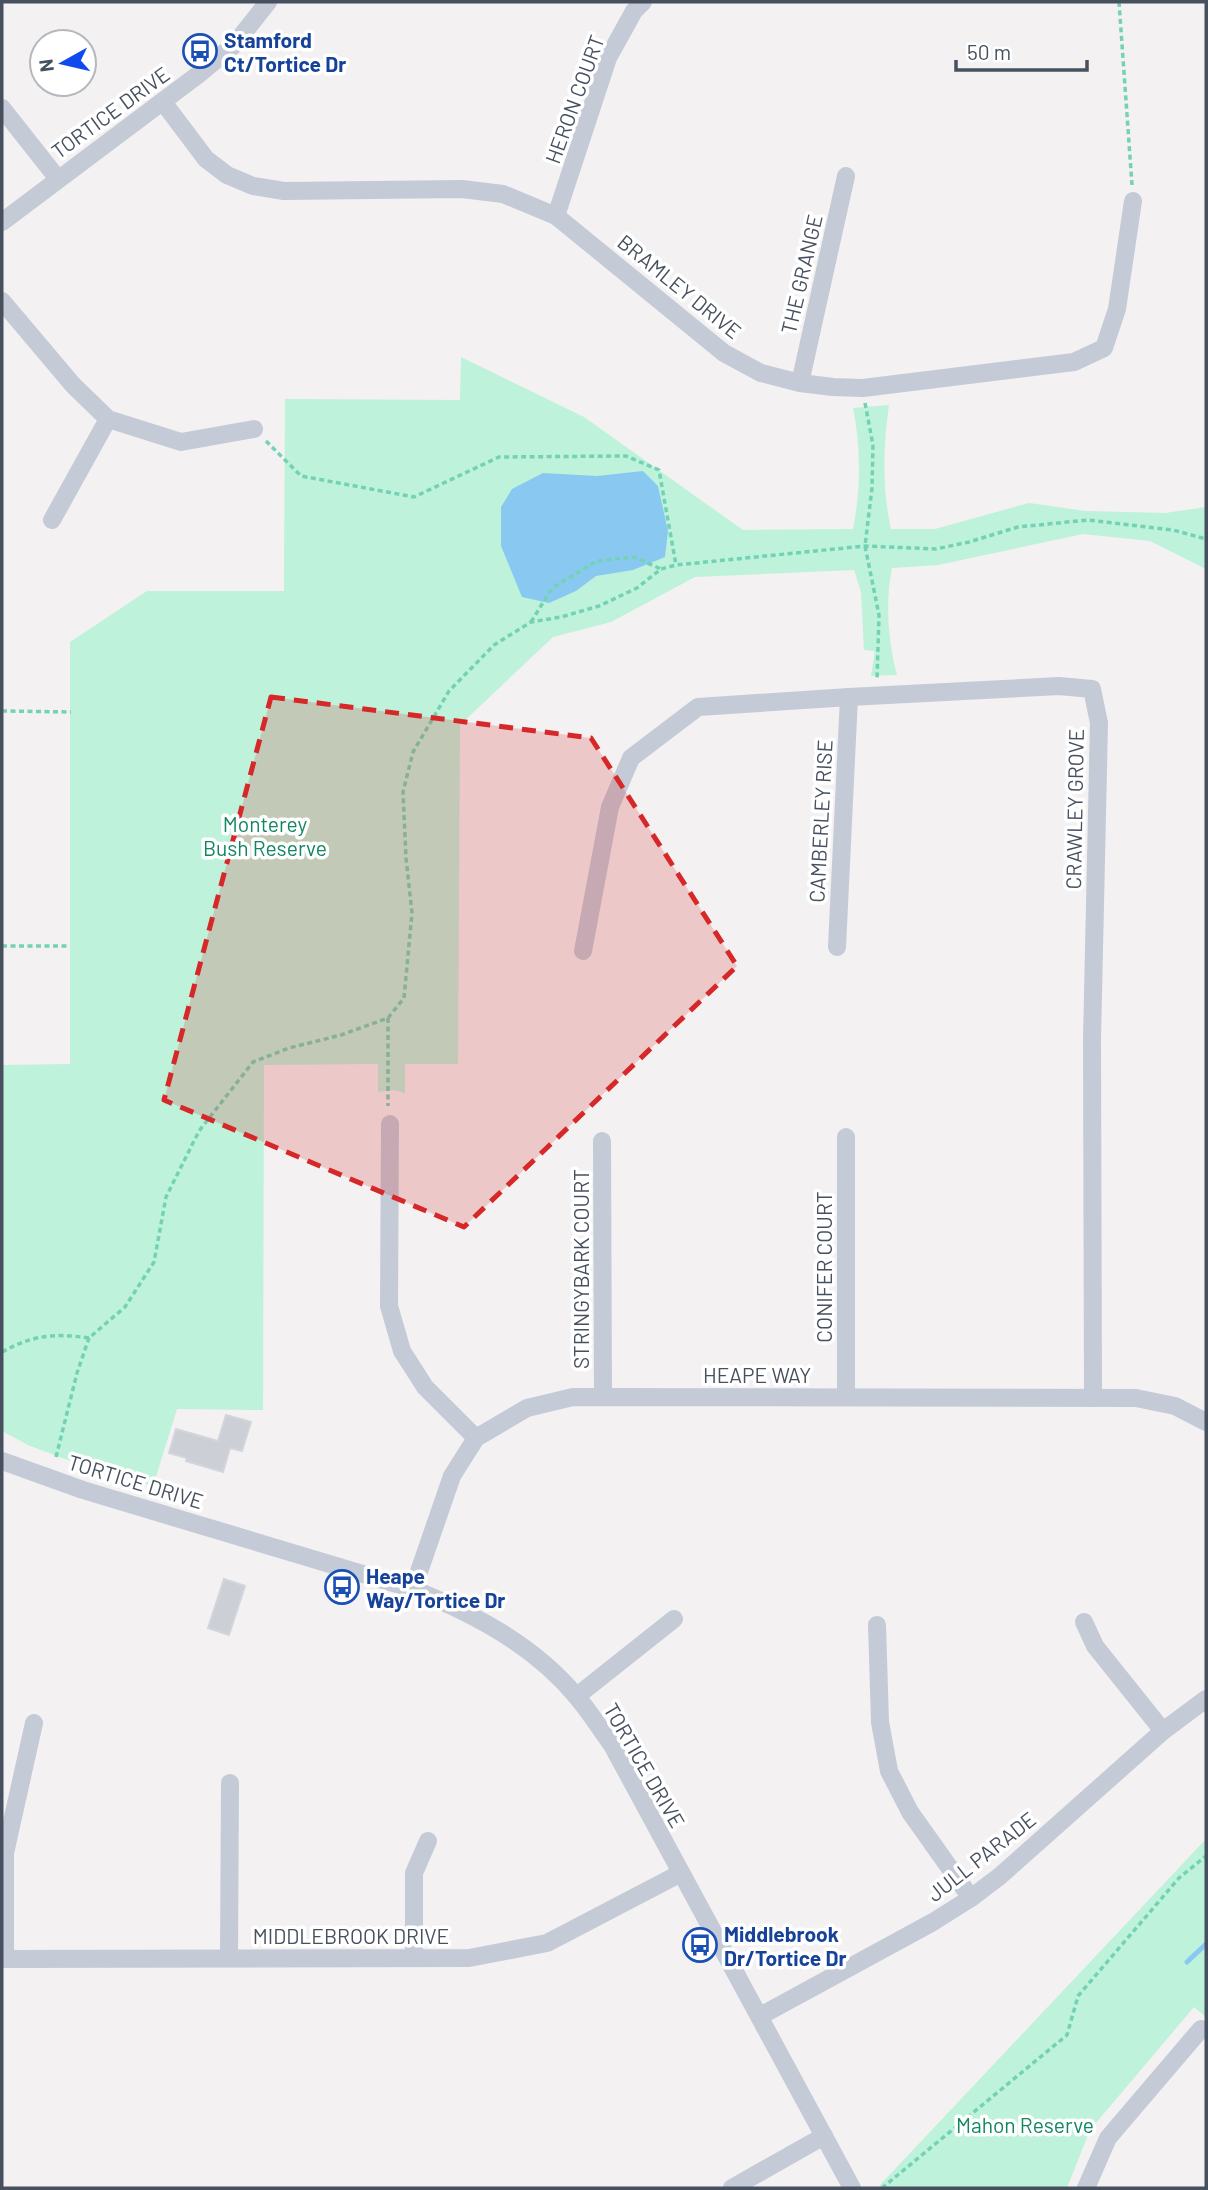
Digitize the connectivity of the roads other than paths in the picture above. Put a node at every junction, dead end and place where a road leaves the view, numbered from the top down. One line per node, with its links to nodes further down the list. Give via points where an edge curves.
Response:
1 (643, 2): 8 (street, HERON COURT, via 608,58)
2 (260, 5): 3 (street, TORTICE DRIVE, via 234,45)
3 (163, 102): 6 (street, TORTICE DRIVE); 8 (street, BRAMLEY DRIVE, via 206,159 253,186 284,191 463,189 503,194)
4 (2, 108): 6 (street)
5 (846, 176): 11 (street, THE GRANGE)
6 (58, 178): 9 (street, TORTICE DRIVE)
7 (1133, 201): 11 (street, BRAMLEY DRIVE, via 1117,309 1104,348 1074,362 863,388)
8 (556, 216): 11 (street, BRAMLEY DRIVE, via 724,353 761,373)
9 (2, 222)
10 (2, 301): 12 (street)
11 (800, 383)
12 (108, 419): 13 (street, via 181,442); 14 (street)
13 (254, 429)
14 (52, 520)
15 (849, 697): 16 (street, CAMBERLEY RISE); 17 (street, CRAWLEY GROVE, via 698,707 631,758 610,807); 23 (street, CRAWLEY GROVE, via 1059,686 1092,689 1099,723 1092,1040)
16 (837, 947)
17 (583, 951)
18 (390, 1124): 25 (street, via 389,1306 402,1351 425,1387)
19 (846, 1138): 22 (street, CONIFER COURT)
20 (602, 1141): 21 (street, STRINGYBARK COURT)
21 (603, 1396): 22 (street, HEAPE WAY); 25 (street, HEAPE WAY, via 573,1397 527,1408)
22 (846, 1397): 23 (street, HEAPE WAY)
23 (1093, 1398): 24 (street, HEAPE WAY, via 1136,1398 1175,1406)
24 (1206, 1422)
25 (476, 1438): 27 (street, HEAPE WAY, via 452,1476)
26 (2, 1461): 27 (street, TORTICE DRIVE, via 83,1490)
27 (413, 1589): 31 (street, TORTICE DRIVE, via 513,1638)
28 (674, 1619): 31 (street)
29 (1084, 1622): 34 (street, via 1095,1646)
30 (877, 1625): 38 (street, via 880,1722 888,1771)
31 (577, 1696): 37 (street, TORTICE DRIVE, via 612,1745)
32 (1206, 1699): 34 (street, JULL PARADE)
33 (34, 1723): 41 (street, via 5,1853)
34 (1163, 1731): 38 (street, JULL PARADE)
35 (230, 1783): 39 (street)
36 (428, 1841): 40 (street, via 414,1873)
37 (681, 1873): 40 (street, MIDDLEBROOK DRIVE, via 547,1943 469,1958); 42 (street, TORTICE DRIVE)
38 (971, 1898): 42 (street, JULL PARADE)
39 (229, 1958): 40 (street, MIDDLEBROOK DRIVE); 41 (street, MIDDLEBROOK DRIVE)
40 (414, 1958)
41 (3, 1959)
42 (760, 2016): 44 (street, TORTICE DRIVE)
43 (1202, 2029): 47 (street, via 1108,2138)
44 (824, 2136): 45 (street); 46 (street, TORTICE DRIVE)
45 (732, 2188)
46 (852, 2188)
47 (1086, 2188)

